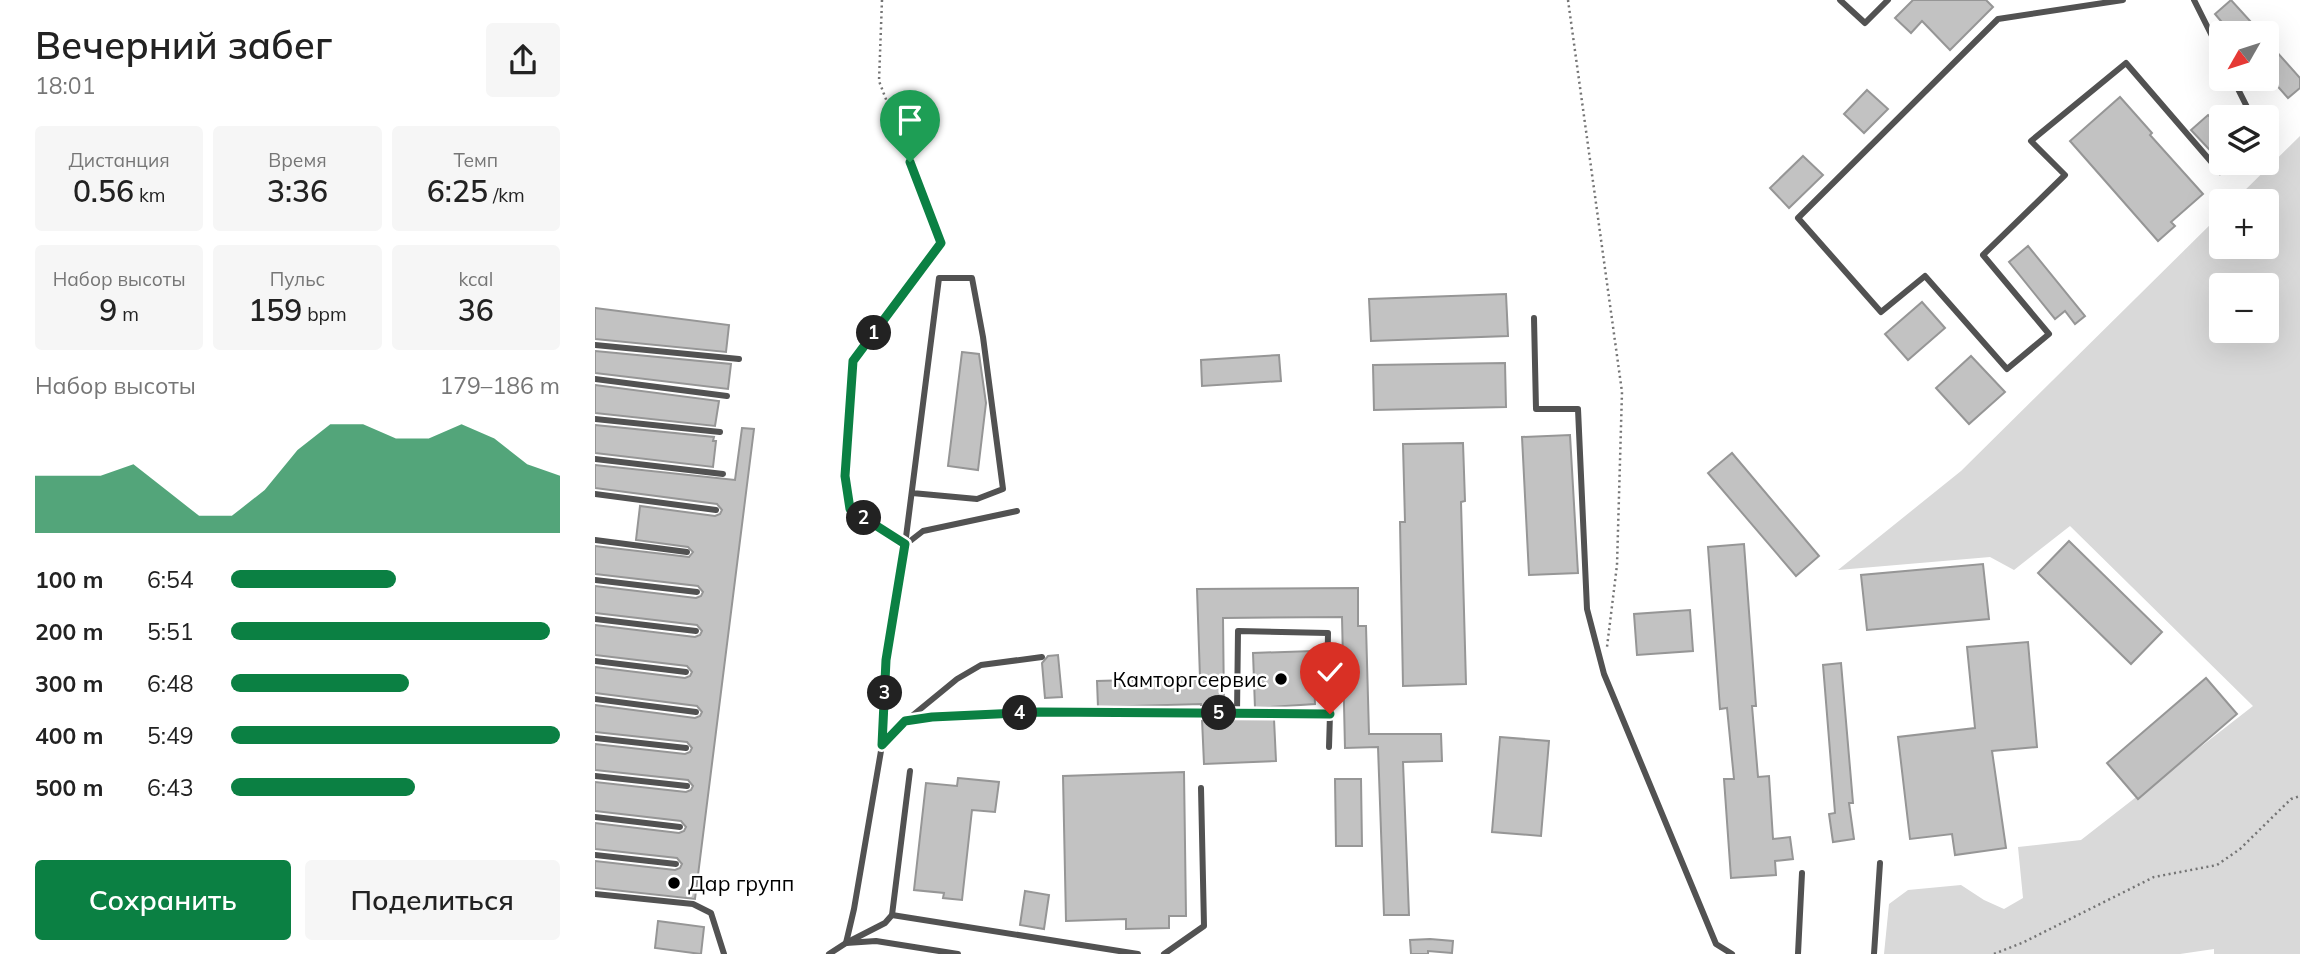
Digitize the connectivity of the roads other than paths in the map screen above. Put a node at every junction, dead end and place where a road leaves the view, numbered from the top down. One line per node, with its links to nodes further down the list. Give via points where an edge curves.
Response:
1 (1840, 0): 2 (lane, via 1865,23)
2 (1888, 0)
3 (2123, 0): 6 (lane, via 1998,19 1798,218 1881,312 1925,276 2007,369 2049,334 1983,255 2065,175 2031,141 2126,62)
4 (2194, 0): 5 (lane)
5 (2209, 30)
6 (2209, 159)
7 (1534, 318): 59 (lane, via 1536,409 1578,409 1587,608 1604,674 1716,944)
8 (595, 345): 9 (lane)
9 (739, 359)
10 (595, 379): 11 (lane)
11 (727, 396)
12 (595, 419): 13 (lane)
13 (720, 432)
14 (595, 459): 15 (lane)
15 (723, 474)
16 (912, 493): 16 (lane, via 939,278 972,278 1003,489 977,499); 21 (lane)
17 (595, 494): 18 (lane)
18 (716, 510)
19 (1017, 510): 21 (lane, via 923,531)
20 (595, 540): 22 (lane)
21 (905, 544): 38 (lane, via 886,660)
22 (687, 552)
23 (595, 580): 24 (lane)
24 (697, 592)
25 (595, 619): 26 (lane)
26 (696, 631)
27 (1042, 657): 36 (lane, via 981,664)
28 (595, 661): 29 (lane)
29 (686, 672)
30 (1327, 691): 35 (lane, via 1328,633 1238,631)
31 (595, 699): 32 (lane)
32 (696, 712)
33 (1039, 712): 34 (lane); 35 (lane); 36 (lane)
34 (1049, 712)
35 (1237, 713): 39 (lane, via 1330,714)
36 (905, 721): 38 (lane)
37 (595, 738): 40 (lane)
38 (882, 745): 53 (lane)
39 (1329, 747)
40 (686, 748)
41 (911, 771): 52 (lane)
42 (595, 776): 43 (lane)
43 (687, 786)
44 (1201, 788): 58 (lane, via 1204,926)
45 (595, 817): 46 (lane)
46 (680, 827)
47 (595, 855): 49 (lane)
48 (1880, 863): 61 (lane)
49 (675, 864)
50 (1802, 873): 60 (lane)
51 (595, 894): 54 (lane, via 693,904 711,913)
52 (893, 915): 53 (lane); 57 (lane)
53 (846, 943): 55 (lane); 56 (lane, via 876,941)
54 (724, 954)
55 (829, 954)
56 (958, 954)
57 (1137, 954)
58 (1164, 954)
59 (1732, 954)
60 (1798, 954)
61 (1874, 954)

